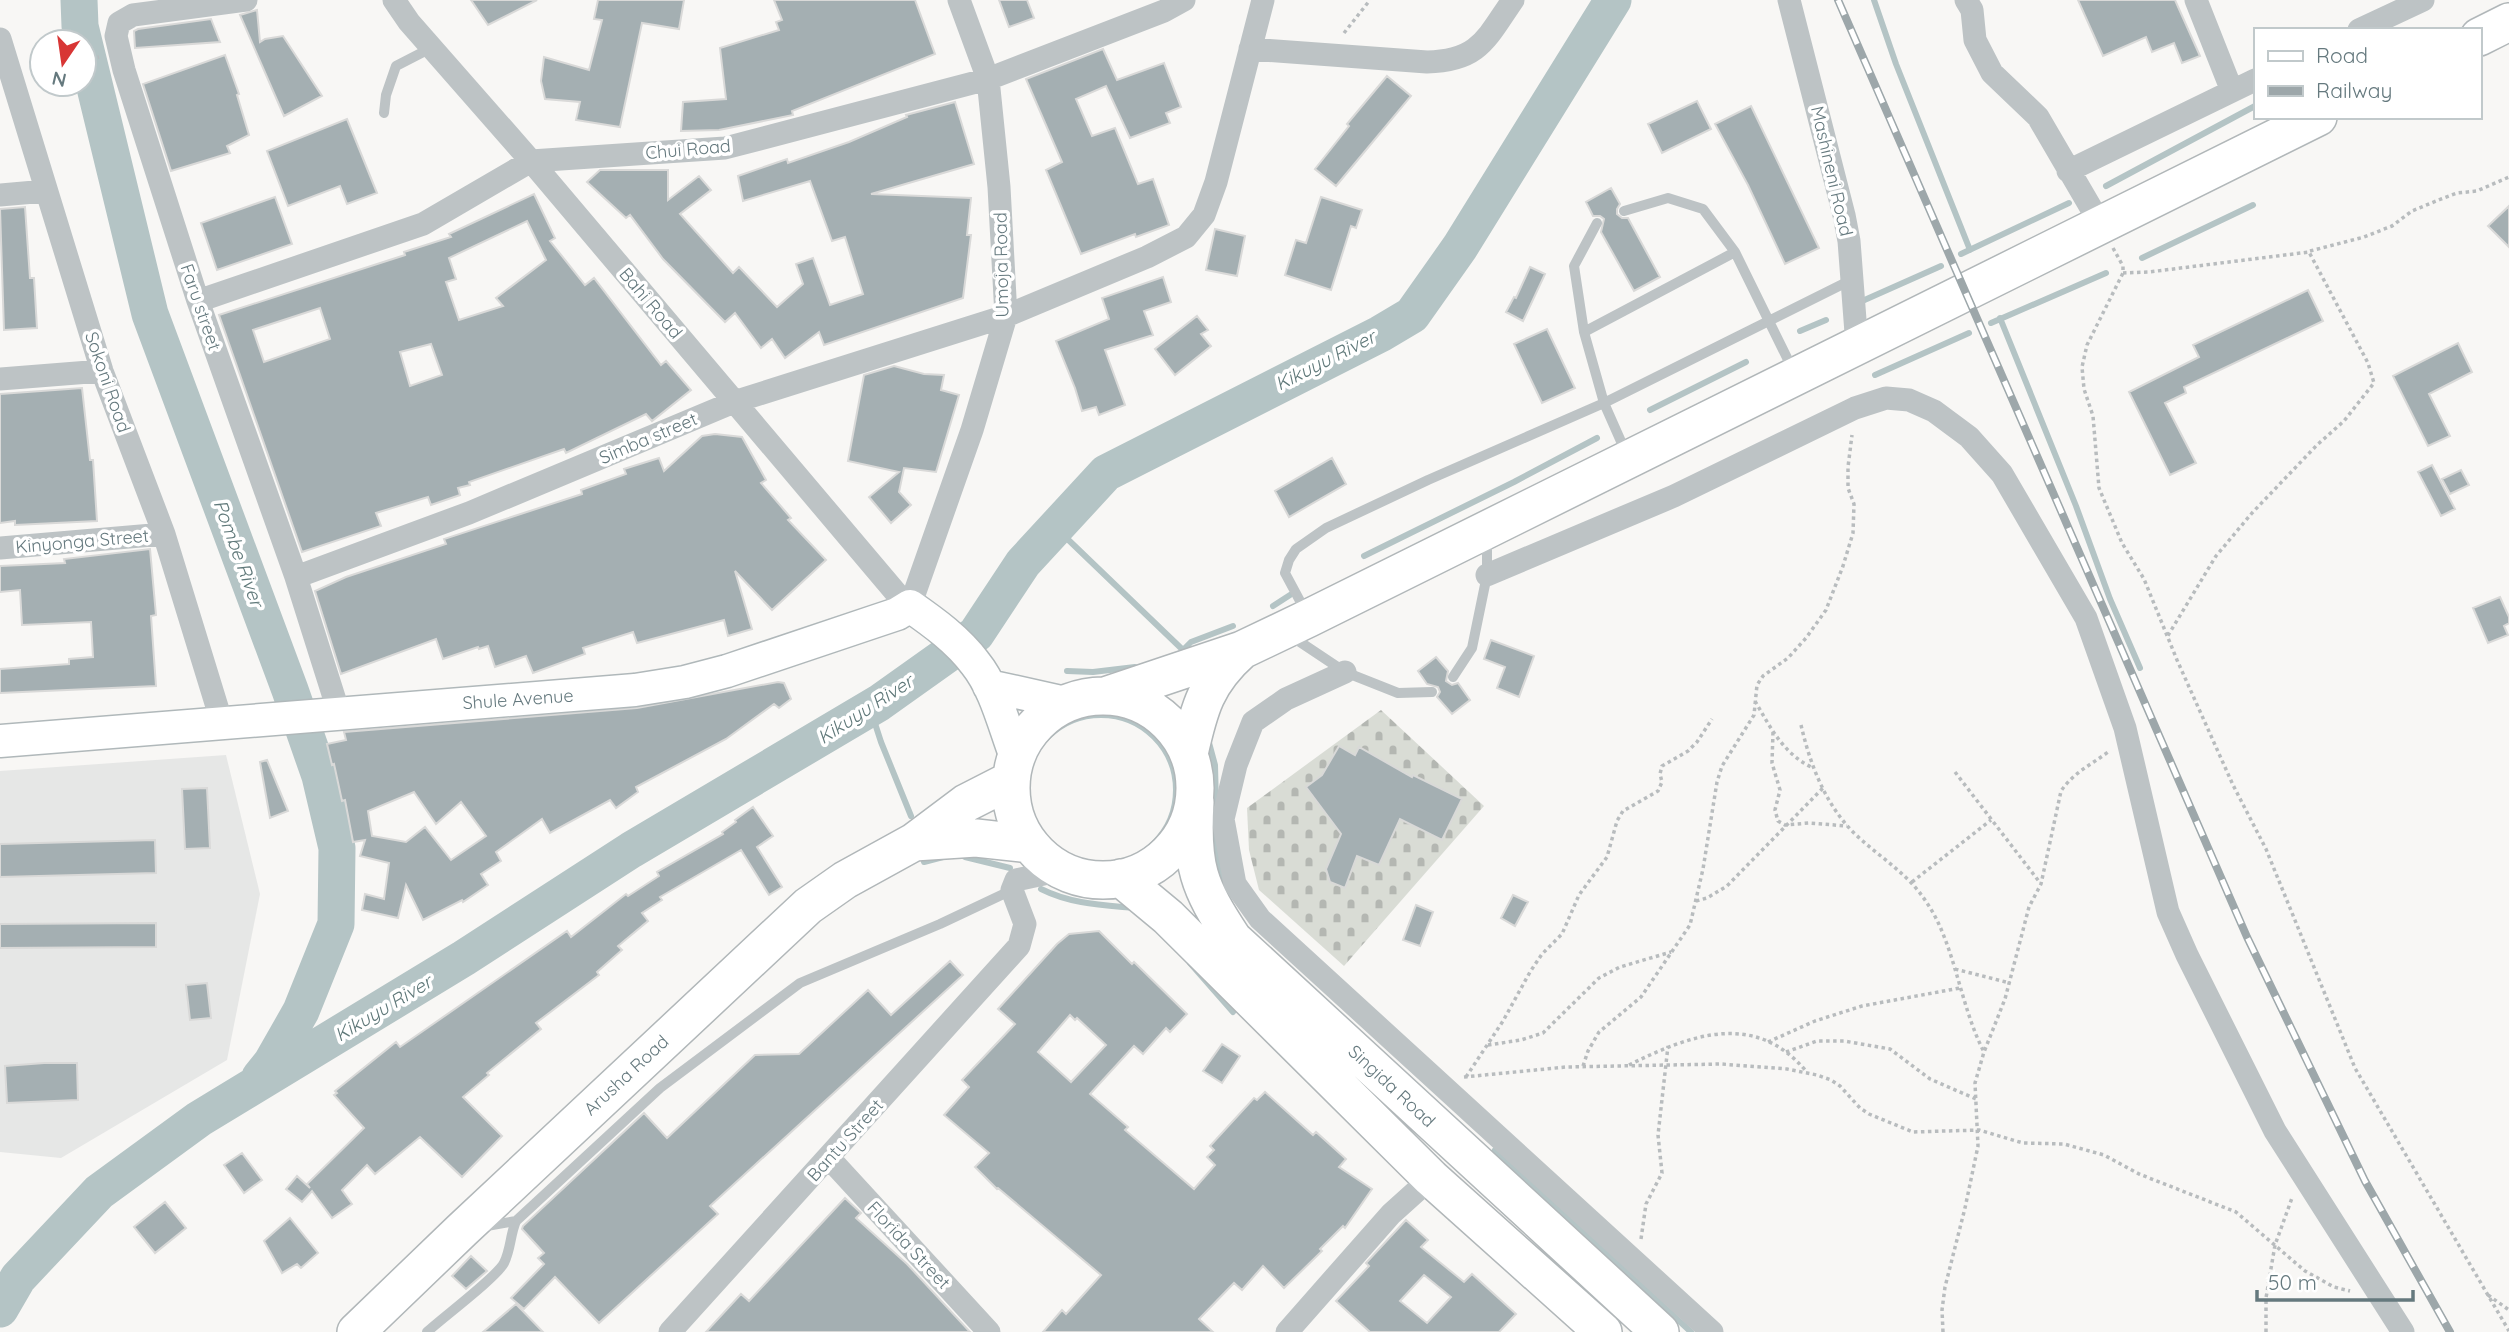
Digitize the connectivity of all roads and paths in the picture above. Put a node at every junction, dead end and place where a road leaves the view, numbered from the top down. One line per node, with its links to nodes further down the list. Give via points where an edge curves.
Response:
1 (246, 0): 36 (street, Faru street, via 133,15 119,23 116,36)
2 (394, 0): 16 (street, Bahi Road)
3 (959, 0): 19 (street, Umoja Road)
4 (1184, 0): 19 (street, Chui Road)
5 (1264, 0): 17 (street, Simba street)
6 (1370, 0): 18 (path)
7 (1513, 0): 18 (street, via 1480,46 1449,62)
8 (1789, 0): 35 (street, Mashineni Road, via 1844,215)
9 (1966, 0): 25 (street, via 1972,10 1975,40 1992,73 2038,117)
10 (2196, 0): 21 (street)
11 (2423, 0): 13 (street)
12 (2509, 22): 14 (highway)
13 (2363, 28)
14 (2481, 36)
15 (0, 39): 27 (street, Sokoni Road)
16 (431, 48): 22 (lane, via 396,66); 24 (street, Bahi Road)
17 (1250, 49): 18 (street); 37 (street, Simba street, via 1216,182 1204,215 1186,237)
18 (1328, 54)
19 (988, 79): 24 (street, Chui Road, via 725,148); 37 (street, Umoja Road)
20 (2254, 80): 21 (street)
21 (2232, 91): 25 (street)
22 (384, 114)
23 (2314, 119): 31 (highway)
24 (531, 160): 36 (street, Chui Road, via 423,224); 44 (street, Bahi Road)
25 (2068, 171): 31 (street)
26 (2509, 177): 32 (path, via 2441,199 2364,237)
27 (46, 191): 28 (street); 41 (street, Sokoni Road)
28 (0, 195)
29 (1624, 211): 33 (lane, via 1668,198 1703,209)
30 (1597, 223): 39 (lane, via 1574,266)
31 (2101, 225): 34 (path); 40 (highway)
32 (2309, 251): 34 (path); 55 (path, via 2351,327 2374,383 2216,556)
33 (1735, 253): 38 (lane); 39 (lane)
34 (2123, 273): 55 (path, via 2087,345 2084,389 2093,416 2099,488)
35 (1852, 280): 38 (lane); 40 (street, Mashineni Road)
36 (198, 301): 52 (street, Faru street)
37 (1006, 316): 44 (street, Simba street); 53 (street, Umoja Road, via 972,430)
38 (1768, 320): 42 (lane); 45 (lane)
39 (1584, 332): 45 (lane)
40 (1857, 346): 42 (highway)
41 (102, 371): 43 (street); 49 (street, Sokoni Road)
42 (1796, 375): 47 (highway)
43 (0, 379)
44 (734, 402): 52 (street, Simba street, via 469,513); 53 (street, Bahi Road)
45 (1604, 403): 47 (lane); 54 (lane, via 1326,528 1296,549 1285,573)
46 (1855, 408): 51 (street, via 1674,496); 62 (path, via 1848,467 1854,519 1847,556 1826,610 1788,658 1763,676); 68 (street, via 1886,398 1909,400 1934,411 1969,438 2002,474 2085,618)
47 (1629, 458): 48 (highway)
48 (1487, 529): 51 (lane); 54 (highway)
49 (164, 534): 50 (street, Kinyonga Street); 66 (street, Sokoni Road)
50 (0, 548)
51 (1488, 575): 59 (lane, via 1472,648)
52 (296, 577): 64 (street, Faru street)
53 (910, 606): 58 (main road, via 936,625); 64 (main road, Shule Avenue, via 685,682 635,690)
54 (1296, 624): 56 (highway); 57 (lane)
55 (2167, 637): 112 (path, via 2271,860 2355,1068)
56 (1242, 650): 61 (highway); 71 (highway, via 1225,665 1208,691 1197,715)
57 (1345, 673): 60 (lane, via 1398,693); 102 (street, via 1286,699 1253,722 1236,765 1223,819 1235,884 1260,919)
58 (982, 674): 63 (main road); 73 (main road)
59 (1452, 677)
60 (1432, 692)
61 (1105, 696): 63 (highway); 71 (highway, via 1131,700 1156,712 1176,731)
62 (1754, 700): 69 (path); 87 (path, via 1754,715 1727,756 1717,782)
63 (1066, 703): 73 (highway, via 1044,716 1027,735)
64 (339, 713): 66 (main road, Shule Avenue)
65 (1712, 719): 93 (path, via 1688,751 1662,766 1658,791 1623,811 1607,857 1579,895 1562,934 1530,972)
66 (222, 723): 70 (main road, Shule Avenue)
67 (1801, 725): 72 (path)
68 (2125, 727): 85 (path, via 2110,751 2082,768 2061,790); 106 (street, via 2168,912 2275,1131)
69 (1773, 732): 72 (path, via 1784,748); 78 (path, via 1772,763 1780,790 1775,810)
70 (0, 741)
71 (1189, 754): 76 (highway)
72 (1811, 767): 75 (path)
73 (1013, 768): 80 (highway, Arusha Road); 81 (highway, via 1012,802 1018,825)
74 (1955, 772): 77 (path)
75 (1823, 788): 78 (path); 79 (path)
76 (1195, 802): 83 (highway, via 1178,842 1163,859); 122 (highway, Singida Road, via 1192,841 1199,878 1233,939)
77 (1991, 820): 84 (path); 85 (path)
78 (1785, 825): 79 (path); 87 (path, via 1727,886)
79 (1847, 826): 84 (path)
80 (914, 842): 81 (highway, via 976,838); 109 (highway, Arusha Road, via 808,906)
81 (1030, 844): 82 (highway)
82 (1062, 870): 83 (highway, via 1102,880); 86 (street, via 1016,880)
83 (1121, 878): 107 (highway, Singida Road, via 1168,918)
84 (1912, 883): 89 (path, via 1939,926)
85 (2041, 884): 90 (path, via 2029,906)
86 (1012, 890): 105 (street, Bantu Street, via 1024,924 1019,946); 108 (lane, via 800,983 660,1088)
87 (1696, 901): 88 (path)
88 (1673, 952): 93 (path, via 1620,967 1600,978 1543,1033); 98 (path, via 1641,997 1600,1032)
89 (1953, 968): 90 (path); 91 (path)
90 (2010, 983): 96 (path)
91 (1960, 988): 92 (path, via 1862,1006); 96 (path)
92 (1768, 1042): 94 (path, via 1747,1034 1725,1033); 95 (path)
93 (1488, 1045): 101 (path)
94 (1668, 1046): 97 (path); 99 (path)
95 (1786, 1052): 100 (path); 103 (path, via 1817,1041 1890,1049 1930,1079)
96 (1984, 1052): 103 (path, via 1975,1083)
97 (1666, 1065): 99 (path); 100 (path, via 1721,1064); 111 (path, via 1658,1135 1662,1173 1646,1204)
98 (1583, 1066): 99 (path); 101 (path)
99 (1627, 1066)
100 (1807, 1073): 104 (path, via 1831,1080 1860,1108 1900,1128 1920,1133)
101 (1466, 1077): 102 (path)
102 (1436, 1080): 111 (street)
103 (1976, 1099): 104 (path)
104 (1979, 1130): 110 (path, via 2023,1143 2064,1144 2094,1152 2235,1212); 124 (path, via 1945,1287)
105 (829, 1158): 118 (street, Bantu Street); 119 (street, Florida Street)
106 (2297, 1165): 110 (path, via 2293,1195); 113 (street)
107 (1431, 1178): 120 (street, via 1391,1214); 121 (highway, Singida Road)
108 (516, 1221): 109 (lane); 117 (lane, via 503,1266)
109 (462, 1230): 116 (highway, Arusha Road)
110 (2275, 1245): 113 (path, via 2320,1281); 125 (path)
111 (1640, 1266): 123 (street)
112 (2487, 1294): 114 (path); 115 (path)
113 (2379, 1296): 126 (street)
114 (2509, 1310)
115 (2509, 1331)
116 (356, 1332)
117 (427, 1332)
118 (670, 1332)
119 (989, 1332)
120 (1287, 1332)
121 (1603, 1332)
122 (1660, 1332)
123 (1712, 1332)
124 (1943, 1332)
125 (2266, 1332)
126 (2403, 1332)

